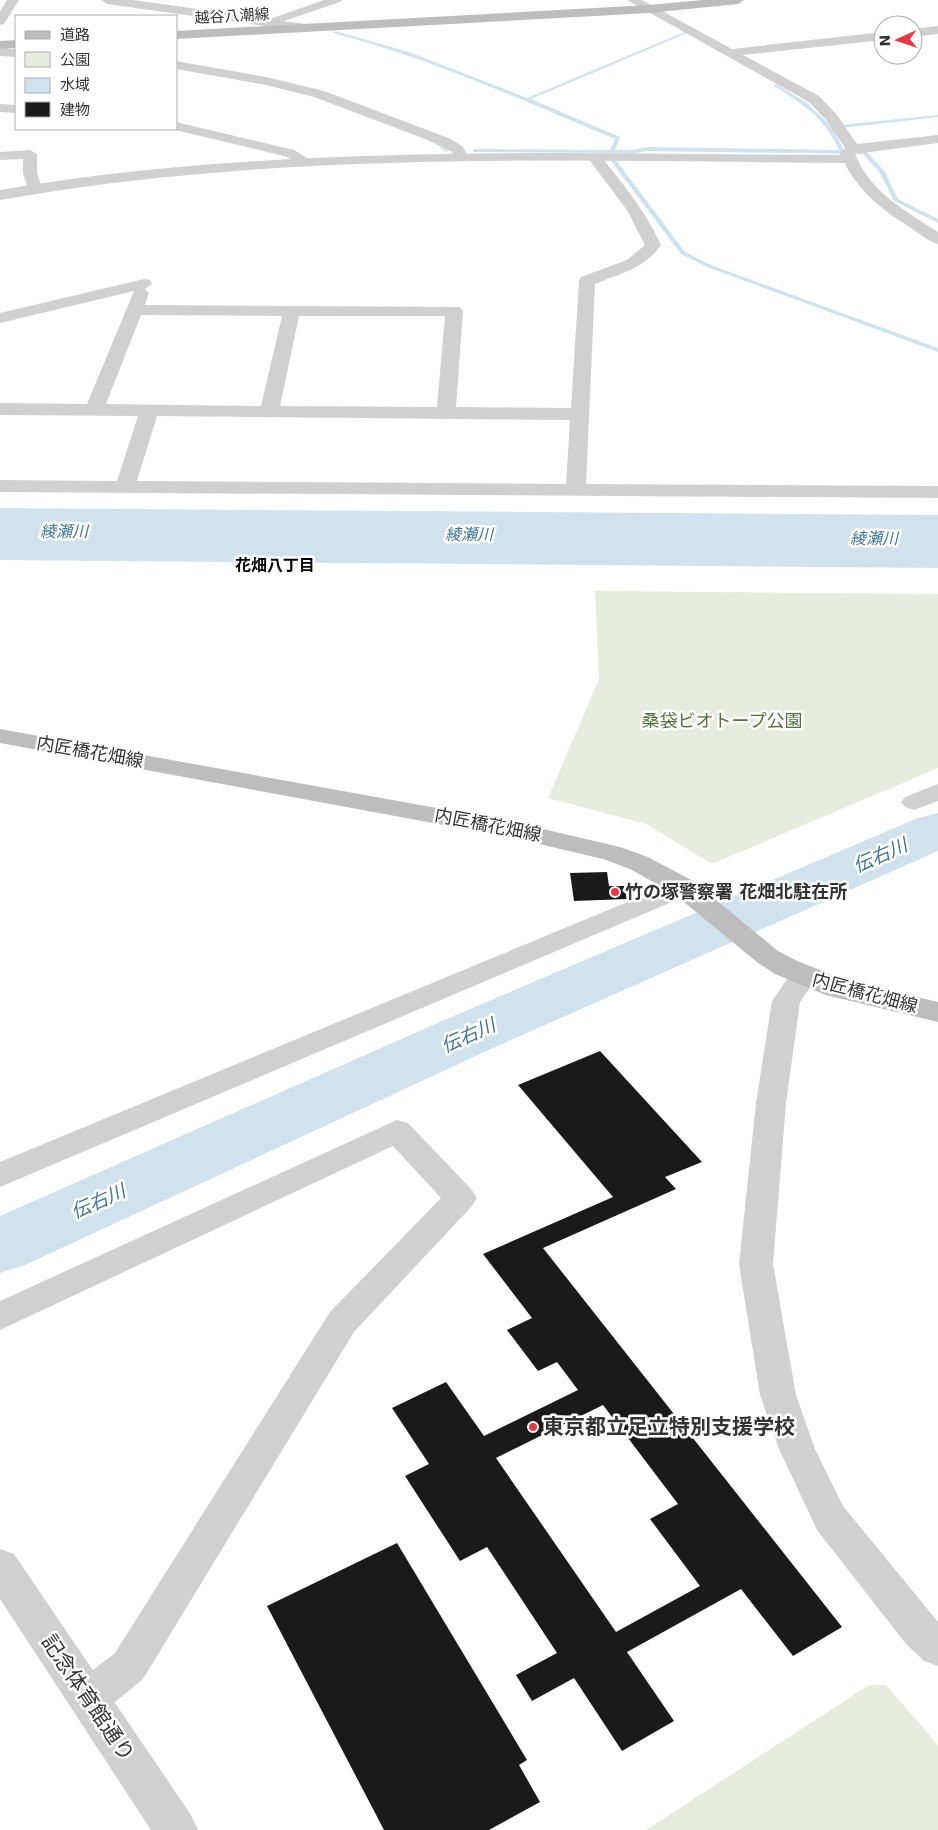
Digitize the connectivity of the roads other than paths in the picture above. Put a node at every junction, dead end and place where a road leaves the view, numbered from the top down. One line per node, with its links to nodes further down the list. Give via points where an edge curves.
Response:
1 (13, 0): 10 (street)
2 (107, 0): 7 (street)
3 (336, 0): 11 (street)
4 (633, 0): 8 (street)
5 (738, 0): 6 (main road, 越谷八潮線)
6 (718, 1): 8 (main road, 越谷八潮線)
7 (139, 2): 9 (street); 11 (street)
8 (649, 9): 12 (main road, 越谷八潮線); 21 (street)
9 (121, 15)
10 (0, 21)
11 (272, 22): 12 (street)
12 (309, 28): 15 (main road, 越谷八潮線)
13 (938, 30): 14 (street)
14 (923, 32)
15 (178, 35)
16 (873, 37): 21 (street)
17 (15, 44): 18 (main road)
18 (0, 45)
19 (0, 52): 20 (street)
20 (15, 53)
21 (729, 53): 27 (street, via 814,100 832,118)
22 (178, 65): 29 (street, via 320,94 446,142 458,150)
23 (0, 108): 24 (street)
24 (15, 109)
25 (178, 126): 31 (street, via 289,153)
26 (938, 139): 27 (street)
27 (851, 154): 30 (street); 34 (street, via 864,185 880,203)
28 (0, 156): 32 (street, via 30,154 30,174)
29 (461, 157): 30 (street); 31 (street)
30 (594, 157): 43 (street, via 634,210 653,245 640,262 587,281)
31 (305, 161): 32 (street, via 108,176)
32 (35, 188): 33 (street)
33 (0, 195)
34 (938, 239)
35 (134, 310): 36 (street); 37 (street, via 144,284); 39 (street)
36 (292, 310): 41 (street); 42 (street, via 454,311)
37 (0, 318)
38 (0, 409): 39 (street)
39 (94, 410): 40 (street)
40 (149, 410): 41 (street); 45 (street)
41 (269, 411): 42 (street)
42 (446, 412): 43 (street)
43 (579, 414): 46 (street)
44 (0, 486): 45 (street)
45 (125, 486): 46 (street)
46 (576, 489): 47 (street)
47 (938, 492)
48 (0, 736): 51 (main road, 内匠橋花畑線, via 550,837 639,863)
49 (938, 792): 50 (street)
50 (914, 802)
51 (693, 895): 52 (main road, 内匠橋花畑線, via 776,962); 54 (street)
52 (804, 976): 53 (main road, 内匠橋花畑線, via 844,991); 57 (street, via 786,1001 770,1103 756,1264 778,1395 797,1449 830,1518 920,1631)
53 (938, 1012)
54 (0, 1175)
55 (0, 1316): 58 (street, via 397,1131 461,1198 342,1322 129,1666)
56 (0, 1566): 58 (street, 記念体育館通り)
57 (938, 1648)
58 (89, 1698): 59 (street, 記念体育館通り)
59 (176, 1830)

